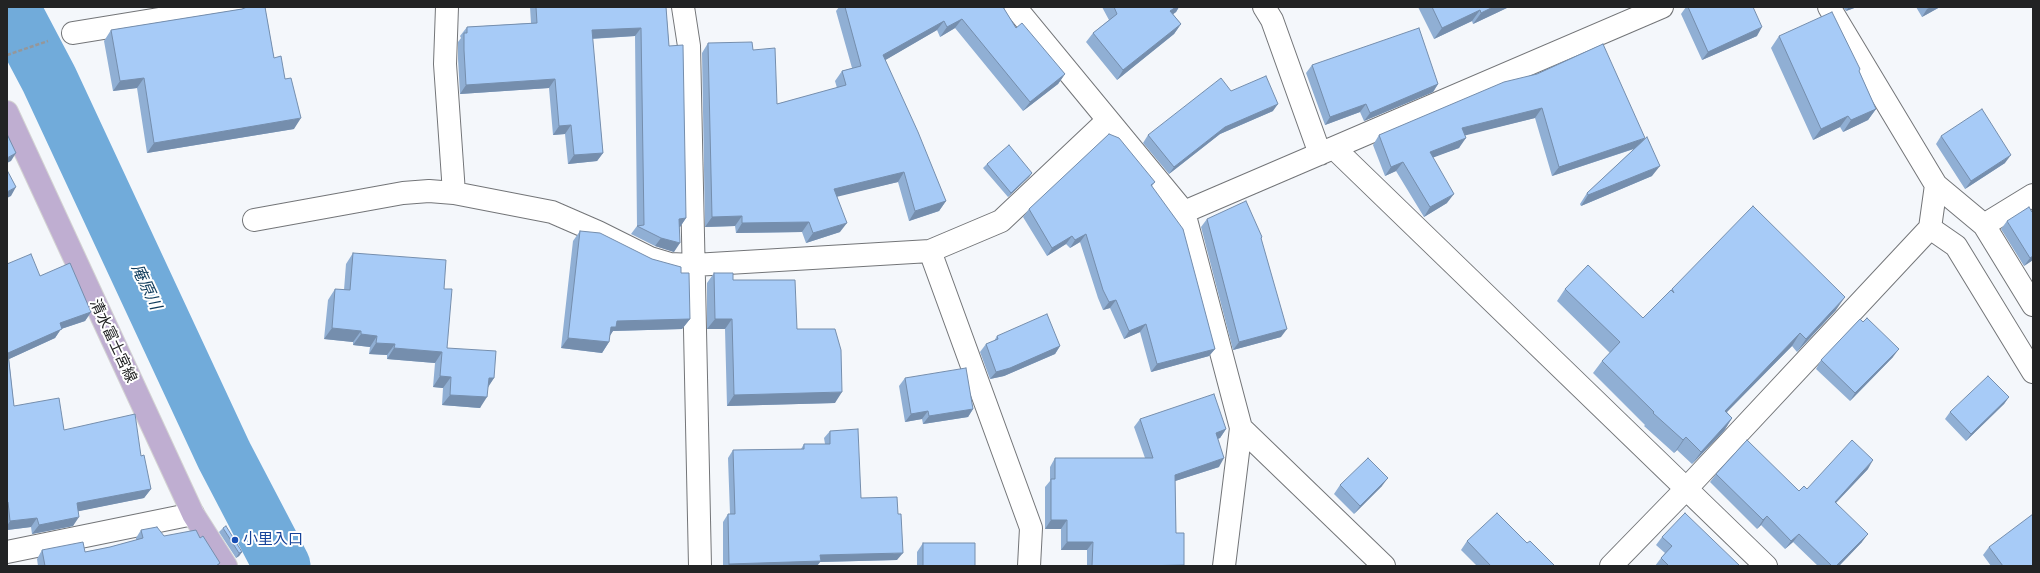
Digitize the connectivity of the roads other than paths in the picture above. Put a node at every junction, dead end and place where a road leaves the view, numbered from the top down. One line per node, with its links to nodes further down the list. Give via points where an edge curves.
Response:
1 (233, 7): 8 (street)
2 (446, 7): 13 (street, via 444,64)
3 (683, 7): 20 (street, via 689,46)
4 (1015, 7): 10 (street)
5 (1264, 7): 11 (street, via 1272,20)
6 (1662, 7): 11 (street)
7 (1829, 7): 12 (street)
8 (72, 32)
9 (7, 112): 25 (main road, 清水富士宮線)
10 (1108, 120): 15 (street); 19 (street, via 1001,221)
11 (1327, 151): 15 (street); 24 (street)
12 (1936, 185): 17 (street); 18 (street)
13 (454, 193): 16 (street, via 403,192); 20 (street, via 552,212 650,258 670,264)
14 (2033, 195): 17 (street)
15 (1184, 212): 23 (street)
16 (254, 220)
17 (1984, 226): 21 (street)
18 (1930, 228): 22 (street, via 1956,246); 24 (street)
19 (930, 251): 20 (street); 29 (street, via 1031,528)
20 (694, 265): 28 (street)
21 (2033, 305)
22 (2033, 372)
23 (1241, 428): 30 (street); 31 (street)
24 (1686, 489): 32 (street); 33 (street)
25 (192, 514): 26 (street); 27 (main road, 清水富士宮線)
26 (7, 552)
27 (226, 566)
28 (700, 566)
29 (1029, 566)
30 (1224, 566)
31 (1384, 566)
32 (1611, 566)
33 (1766, 566)

